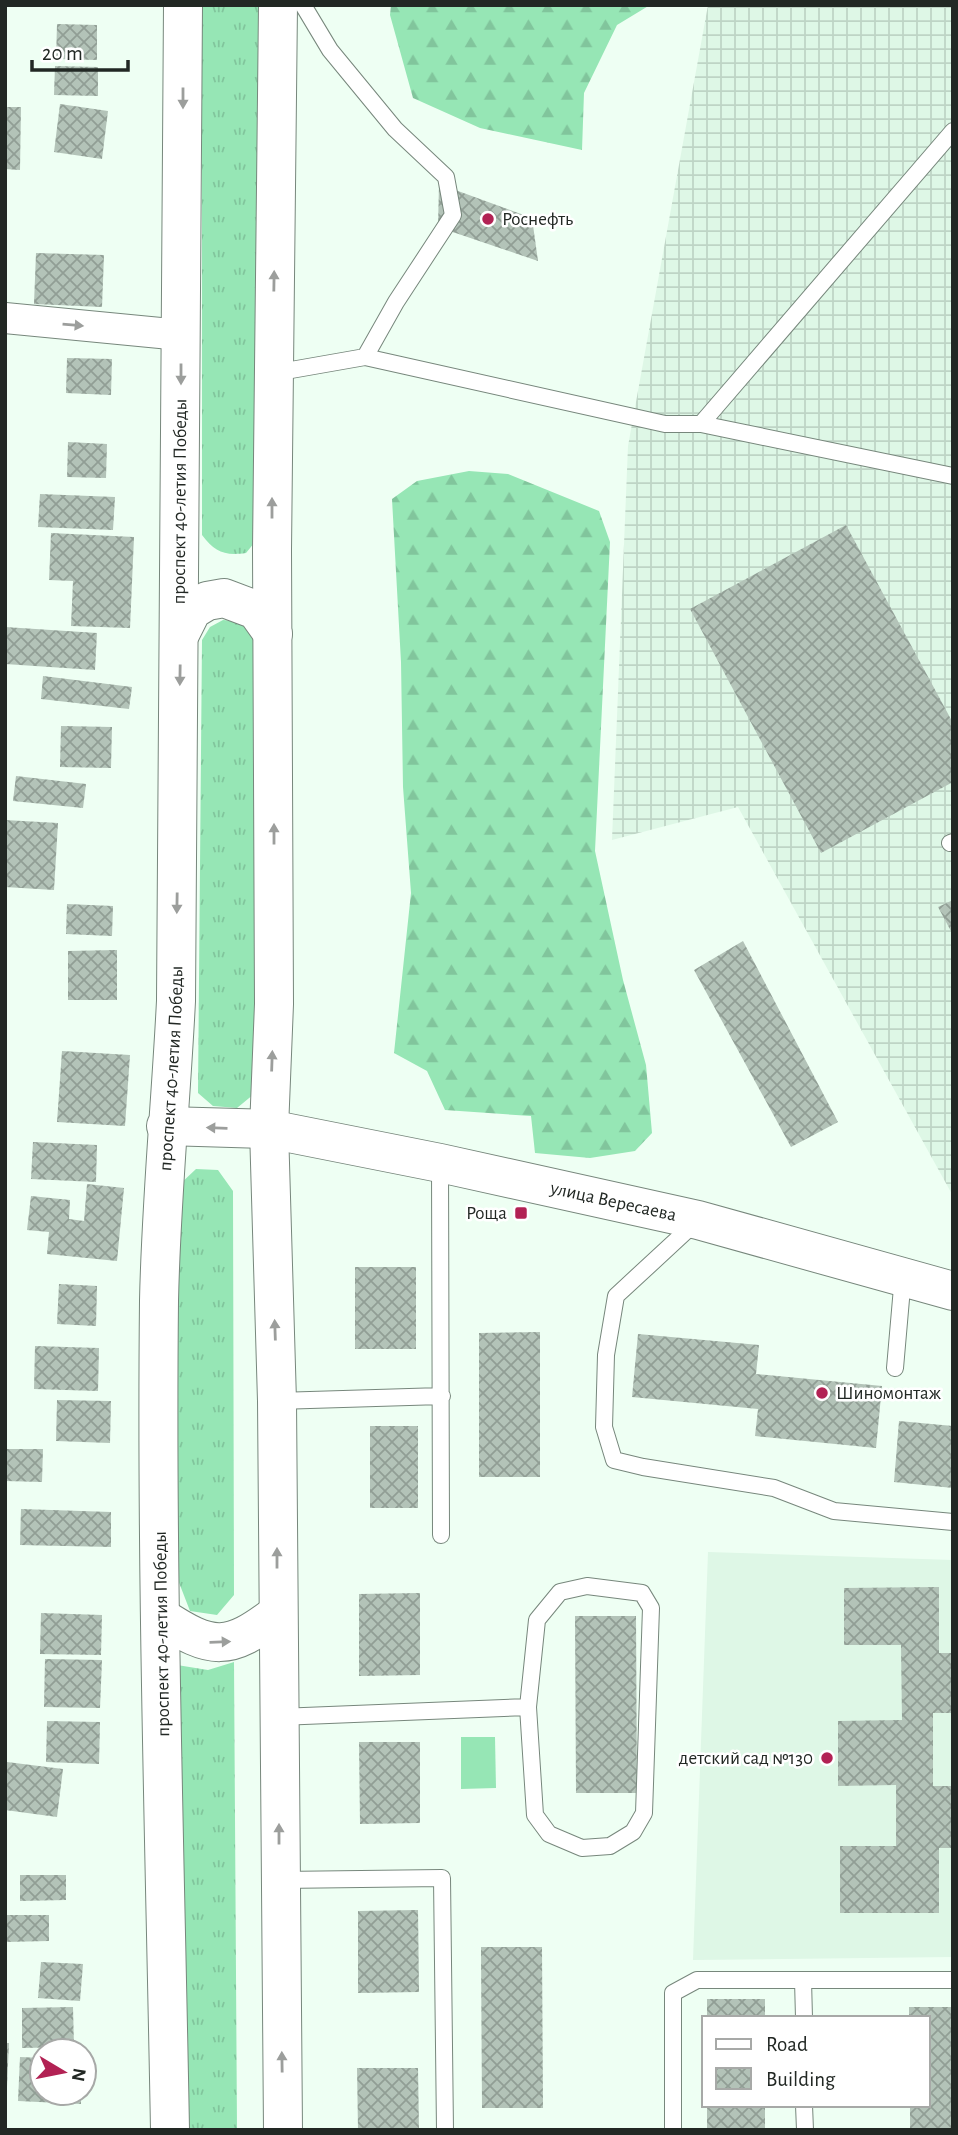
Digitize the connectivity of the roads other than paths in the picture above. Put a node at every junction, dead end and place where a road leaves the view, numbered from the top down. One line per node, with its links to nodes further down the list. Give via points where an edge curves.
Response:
1 (183, 5): 6 (main road, проспект 40-летия Победы, one-way to 6)
2 (278, 5): 8 (main road, one-way to 2)
3 (303, 5): 7 (lane, via 330,50 395,129 446,177 453,215)
4 (953, 131): 9 (lane)
5 (5, 318): 6 (street, one-way to 6)
6 (181, 335): 12 (main road, проспект 40-летия Победы, one-way to 12)
7 (365, 357): 8 (lane); 9 (lane, via 665,424)
8 (273, 373): 11 (main road, one-way to 8)
9 (701, 424): 10 (lane)
10 (953, 476)
11 (272, 550): 12 (main road, via 254,572 239,581 218,580 196,569); 14 (main road)
12 (181, 552): 13 (main road, проспект 40-летия Победы)
13 (181, 632): 14 (main road, via 192,610 225,598 256,610); 15 (main road, проспект 40-летия Победы, one-way to 15, via 176,1001)
14 (273, 634): 16 (main road, one-way to 14, via 274,992)
15 (166, 1126): 16 (main road, улица Вересаева, one-way to 15); 27 (main road, проспект 40-летия Победы, via 159,1301)
16 (269, 1129): 17 (main road, улица Вересаева); 23 (main road, one-way to 16)
17 (440, 1163): 18 (main road, улица Вересаева); 22 (lane)
18 (698, 1220): 19 (main road, улица Вересаева); 24 (lane, via 616,1296 606,1355 604,1427 614,1460 774,1488 834,1511)
19 (903, 1276): 20 (main road, улица Вересаева); 21 (lane)
20 (953, 1291)
21 (895, 1368)
22 (442, 1396): 23 (lane); 25 (lane)
23 (277, 1401): 26 (main road, one-way to 23)
24 (953, 1522)
25 (441, 1535)
26 (277, 1614): 27 (main road, one-way to 26, via 202,1642 219,1644 250,1635); 29 (main road)
27 (161, 1617): 35 (main road, проспект 40-летия Победы)
28 (528, 1707): 28 (lane, via 535,1815 549,1834 582,1848 610,1846 633,1832 644,1813 650,1608 642,1593 587,1586 559,1592 537,1620); 29 (lane)
29 (279, 1717): 30 (main road, one-way to 29)
30 (280, 1880): 36 (main road, one-way to 30); 37 (lane, via 442,1878)
31 (803, 1980): 32 (lane); 33 (lane); 38 (lane, via 697,1980 673,1993)
32 (953, 1980)
33 (804, 2016)
34 (804, 2107): 39 (lane)
35 (170, 2130)
36 (282, 2130)
37 (445, 2130)
38 (673, 2130)
39 (805, 2130)

